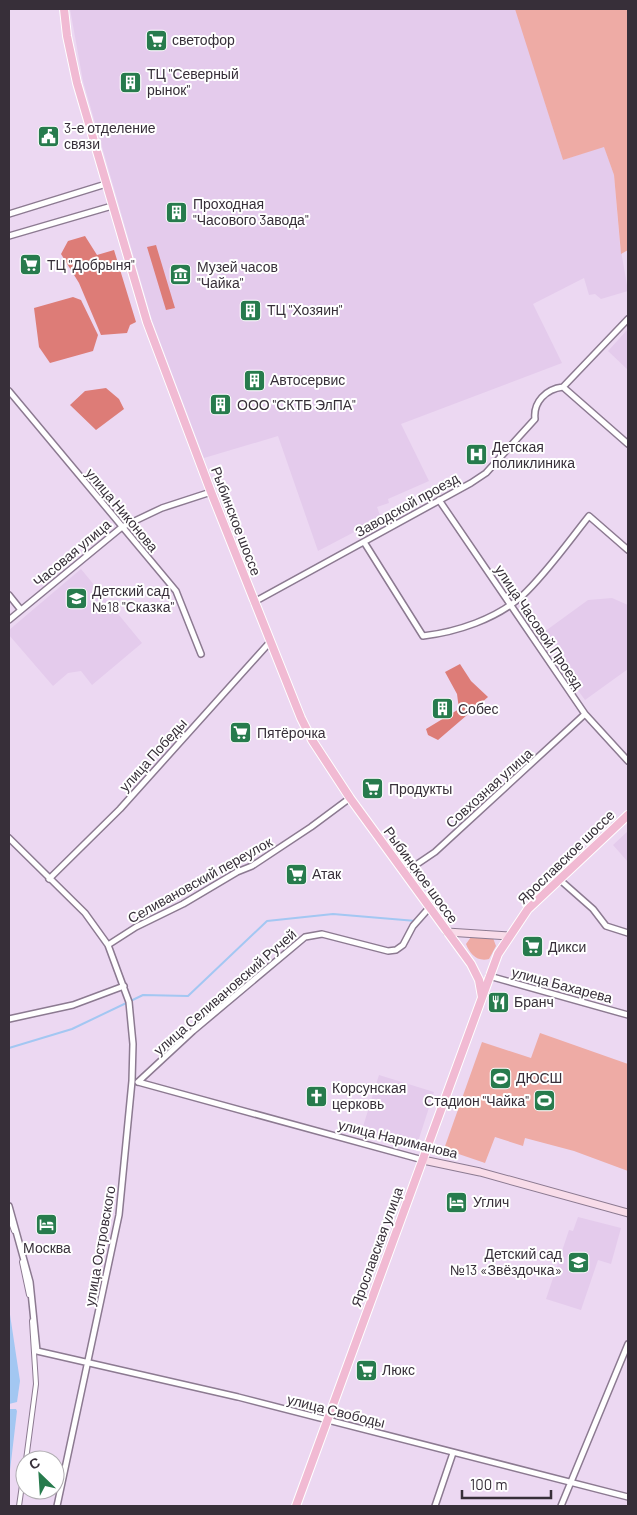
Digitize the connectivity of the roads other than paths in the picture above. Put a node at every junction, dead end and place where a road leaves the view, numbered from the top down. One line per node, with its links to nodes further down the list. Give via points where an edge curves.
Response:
1 (64, 9): 2 (main road, Рыбинское шоссе, via 77,83)
2 (106, 184): 3 (main road, Рыбинское шоссе); 4 (street)
3 (112, 206): 5 (street); 10 (main road, Рыбинское шоссе, via 147,322)
4 (9, 214)
5 (9, 236)
6 (628, 319): 7 (street, Заводской проезд)
7 (563, 387): 9 (street); 11 (street, Заводской проезд, via 550,390 541,398 535,408 535,420 486,473)
8 (9, 391): 12 (street, улица Никонова)
9 (628, 444)
10 (211, 492): 12 (street, Часовая улица, via 162,508); 16 (main road, Рыбинское шоссе)
11 (439, 500): 13 (street, Заводской проезд); 17 (street, улица Часовой Проезд)
12 (122, 526): 18 (street, Часовая улица); 21 (street, улица Никонова, via 176,591)
13 (364, 542): 16 (street, Заводской проезд); 17 (street, via 423,636 459,629)
14 (628, 550): 17 (street, via 589,516 528,589)
15 (9, 595): 18 (street)
16 (254, 602): 20 (main road, Рыбинское шоссе)
17 (510, 604): 22 (street, улица Часовой Проезд)
18 (21, 610): 19 (street, Часовая улица)
19 (9, 620)
20 (270, 642): 24 (main road, Рыбинское шоссе, via 312,740); 28 (street, улица Победы, via 120,809)
21 (201, 654)
22 (585, 714): 23 (street, улица Часовой Проезд); 27 (street, Совхозная улица, via 435,852)
23 (628, 761)
24 (350, 798): 27 (main road, Рыбинское шоссе); 34 (street, Селивановский переулок, via 312,828 252,866)
25 (628, 814): 29 (main road, Ярославское шоссе)
26 (9, 838): 28 (street, улица Островского)
27 (404, 873): 30 (main road, Рыбинское шоссе)
28 (48, 879): 34 (street, улица Островского, via 85,913)
29 (559, 879): 32 (street, via 593,909 606,926); 33 (main road, Ярославское шоссе, via 528,909)
30 (429, 908): 31 (main road, Рыбинское шоссе); 40 (street, улица Селивановский Ручей, via 396,950 388,951 322,934 305,937)
31 (447, 932): 33 (main road); 37 (main road, Рыбинское шоссе, via 476,971)
32 (628, 933)
33 (509, 936): 35 (main road, Ярославское шоссе)
34 (108, 945): 36 (street, улица Островского)
35 (489, 976): 37 (main road, Ярославское шоссе); 38 (street, улица Бахарева)
36 (124, 986): 39 (street, via 73,1005); 40 (street, улица Островского, via 132,1021)
37 (482, 997): 41 (main road, Ярославская улица)
38 (628, 1015)
39 (9, 1019)
40 (135, 1081): 41 (street, улица Нариманова); 46 (street, улица Островского, via 119,1214)
41 (423, 1160): 43 (main road, улица Нариманова, via 480,1172); 47 (main road, Ярославская улица)
42 (9, 1206): 46 (street, улица Свободы, via 30,1282 37,1351)
43 (628, 1213)
44 (9, 1217): 48 (street, via 27,1283 35,1361 36,1384)
45 (628, 1344): 50 (street)
46 (88, 1362): 47 (street, улица Свободы); 52 (street, улица Островского)
47 (327, 1420): 49 (street, улица Свободы); 53 (main road, Ярославская улица)
48 (27, 1450)
49 (453, 1453): 50 (street, улица Свободы); 54 (street)
50 (571, 1482): 51 (street, улица Свободы); 55 (street)
51 (628, 1497)
52 (57, 1506)
53 (296, 1506)
54 (435, 1506)
55 (561, 1506)

